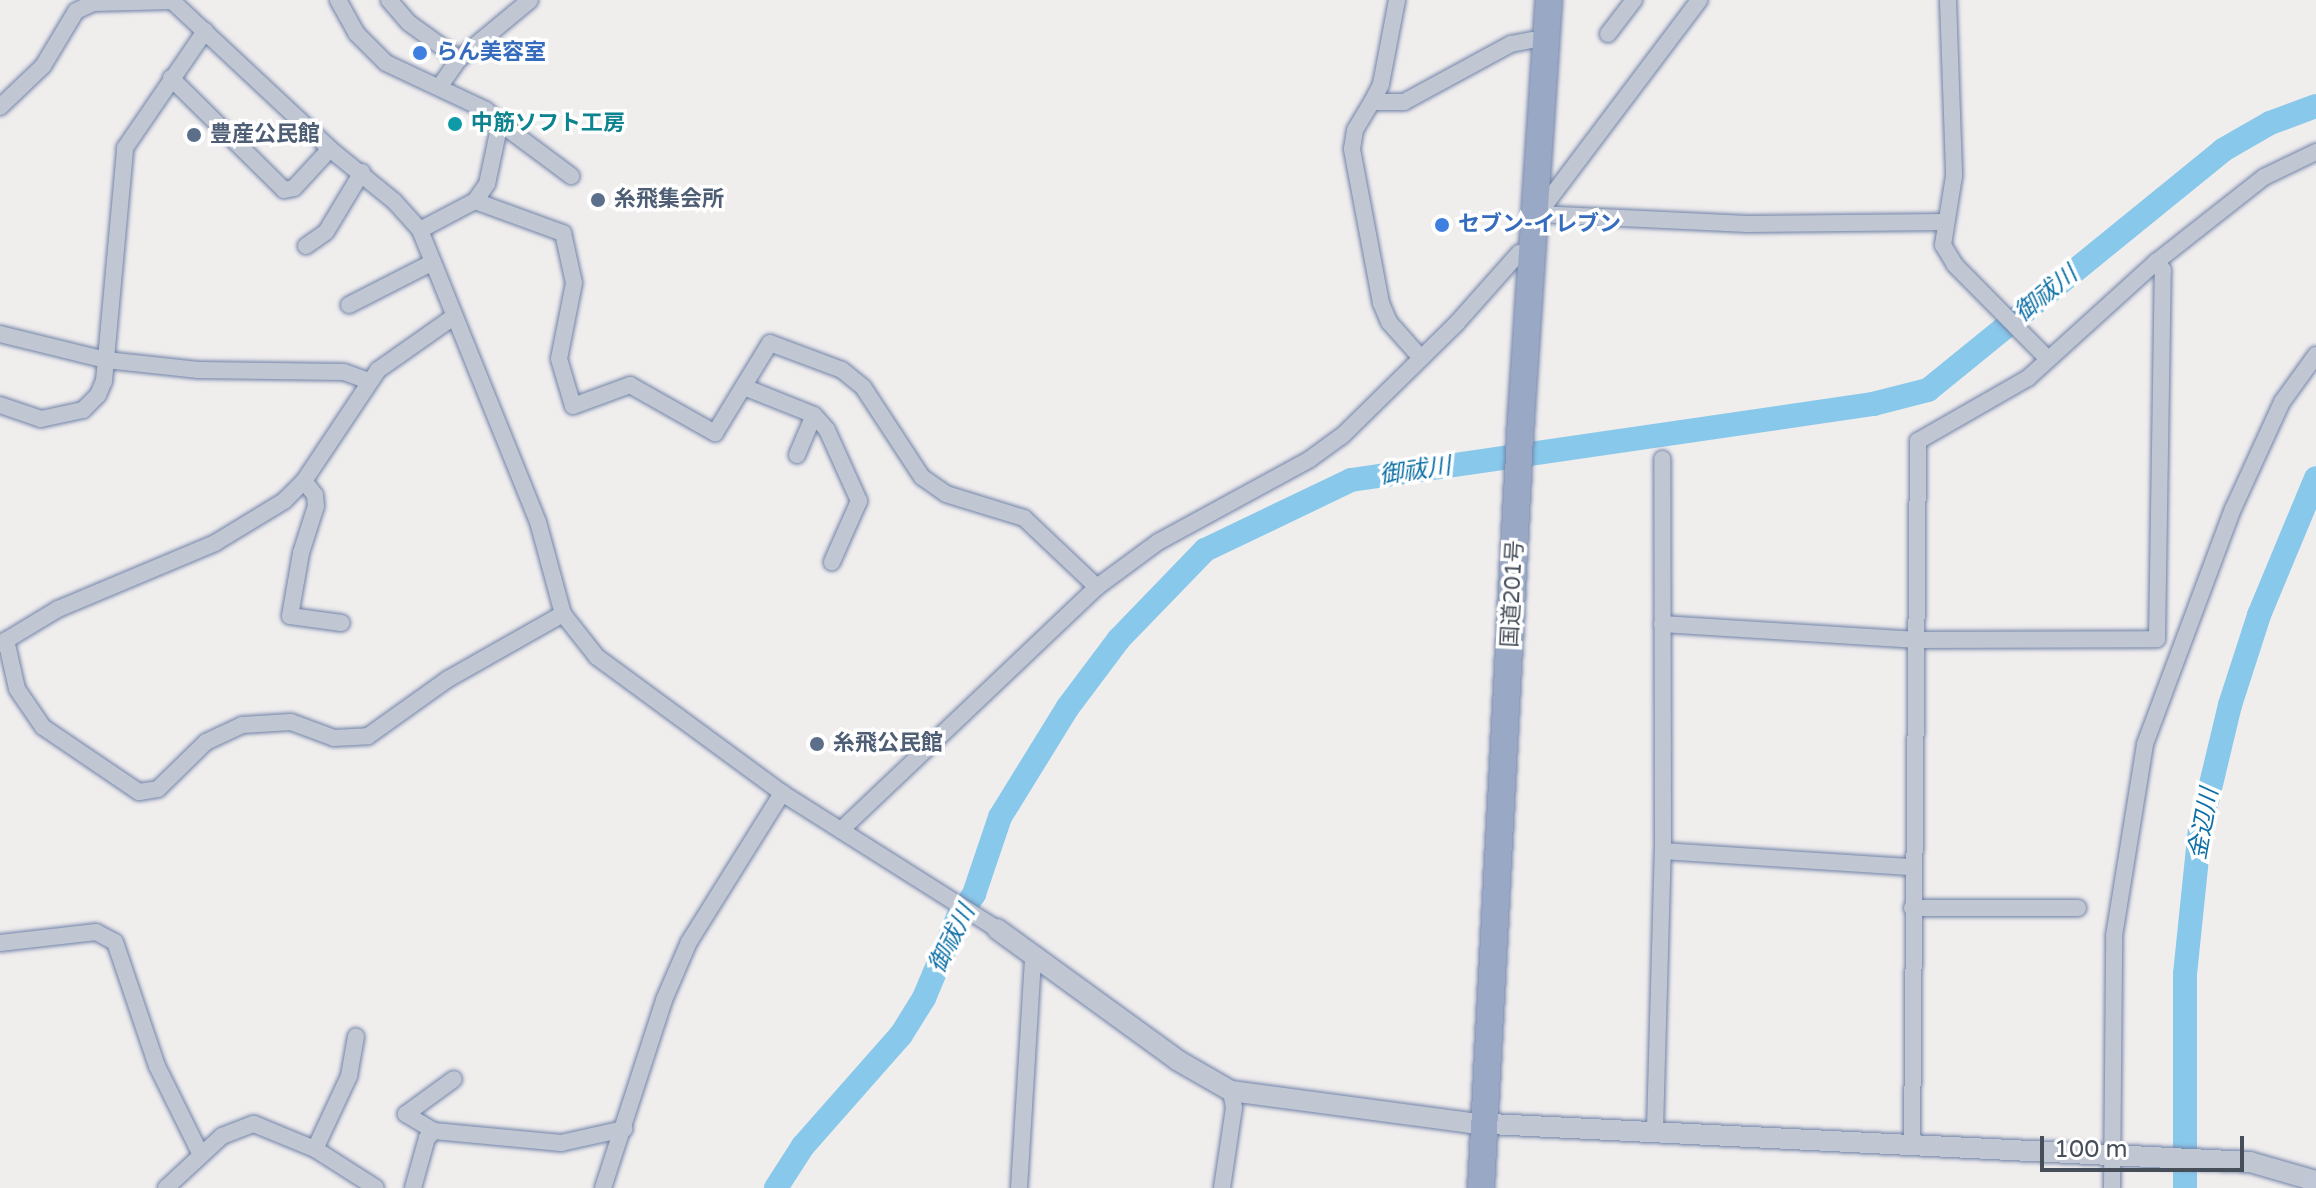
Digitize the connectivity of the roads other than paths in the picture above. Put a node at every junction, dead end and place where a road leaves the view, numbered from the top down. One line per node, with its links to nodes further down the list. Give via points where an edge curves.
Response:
1 (172, 0): 11 (street); 18 (street, via 93,3 76,11 43,66)
2 (338, 0): 16 (street, via 356,33 386,63)
3 (389, 0): 14 (street, via 409,23)
4 (1397, 0): 17 (street, via 1381,84)
5 (1534, 0): 13 (highway, 国道201号)
6 (1549, 0): 25 (highway, 国道201号)
7 (1634, 0): 12 (street)
8 (1699, 0): 25 (street)
9 (1948, 0): 26 (street, via 1954,176)
10 (524, 1): 14 (street)
11 (205, 31): 15 (street); 20 (street)
12 (1608, 34)
13 (1532, 40): 17 (street, via 1511,44 1404,102); 29 (highway, 国道201号)
14 (459, 59): 16 (street)
15 (171, 78): 20 (street, via 284,190 294,188); 38 (street, via 125,148)
16 (440, 86): 19 (street)
17 (1372, 102): 36 (street, via 1355,130 1352,149 1378,288 1389,322)
18 (0, 107)
19 (500, 123): 23 (street); 24 (street, via 487,184)
20 (330, 149): 22 (street)
21 (2316, 152): 31 (street, via 2264,177)
22 (362, 172): 27 (street); 28 (street, via 326,232)
23 (571, 176)
24 (475, 201): 27 (street); 40 (street, via 563,233 574,283 559,359 573,406 630,385 715,433)
25 (1538, 214): 26 (street, via 1748,224); 43 (highway, 国道201号)
26 (1944, 222): 37 (street, via 1943,245 1955,265)
27 (420, 230): 30 (street)
28 (306, 246)
29 (1519, 253): 36 (street); 43 (highway, 国道201号)
30 (433, 262): 32 (street); 33 (street)
31 (2156, 262): 37 (street); 52 (street, via 2163,270 2157,639)
32 (349, 305)
33 (452, 318): 39 (street, via 391,359); 49 (street, via 538,522)
34 (1, 337): 38 (street)
35 (2316, 355): 73 (street, via 2282,402 2233,509 2145,744 2114,936)
36 (1421, 358): 48 (street, via 1342,436 1310,459 1158,542)
37 (2048, 359): 52 (street, via 2028,378 1918,441)
38 (106, 360): 39 (street, via 198,370 344,372); 41 (street, via 98,395 83,410 41,419)
39 (369, 381): 46 (street)
40 (744, 387): 42 (street); 48 (street, via 770,343 842,370 863,387 922,477 946,494 1024,518)
41 (0, 405)
42 (814, 415): 44 (street); 47 (street, via 827,430 859,501)
43 (1513, 418): 66 (highway, 国道201号)
44 (797, 455)
45 (1662, 459): 51 (street)
46 (304, 481): 50 (street, via 316,506 290,616); 53 (street, via 284,501 215,543 58,609)
47 (832, 562)
48 (1097, 587): 55 (street)
49 (563, 614): 53 (street, via 416,699 368,736 334,738 291,722 242,725 206,742 158,789 139,792 43,727 17,689); 54 (street, via 625,682)
50 (342, 623)
51 (1662, 624): 52 (street); 56 (street)
52 (1913, 640): 57 (street)
53 (3, 642)
54 (782, 793): 55 (street); 67 (street, via 689,942 664,1000)
55 (841, 830): 60 (street)
56 (1663, 851): 57 (street); 68 (street)
57 (1912, 867): 58 (street)
58 (1912, 908): 59 (street); 70 (street)
59 (2078, 908)
60 (997, 929): 62 (street)
61 (0, 943): 72 (street, via 96,932 115,942 157,1066)
62 (1033, 956): 65 (street, via 1177,1060); 79 (street)
63 (356, 1037): 71 (street, via 349,1076)
64 (454, 1079): 69 (street, via 406,1114)
65 (1231, 1091): 66 (street); 80 (street, via 1234,1108)
66 (1477, 1123): 68 (street); 81 (highway, 国道201号); 82 (highway, 国道201号)
67 (624, 1129): 69 (street, via 561,1143); 78 (street)
68 (1655, 1129): 70 (street)
69 (434, 1131): 77 (street)
70 (1912, 1147): 73 (street)
71 (315, 1149): 72 (street, via 254,1124 232,1129); 76 (street)
72 (201, 1155): 75 (street)
73 (2116, 1157): 74 (street, via 2250,1162); 83 (street)
74 (2315, 1184)
75 (166, 1188)
76 (376, 1188)
77 (413, 1188)
78 (603, 1188)
79 (1019, 1188)
80 (1222, 1188)
81 (1468, 1188)
82 (1481, 1188)
83 (2112, 1188)

